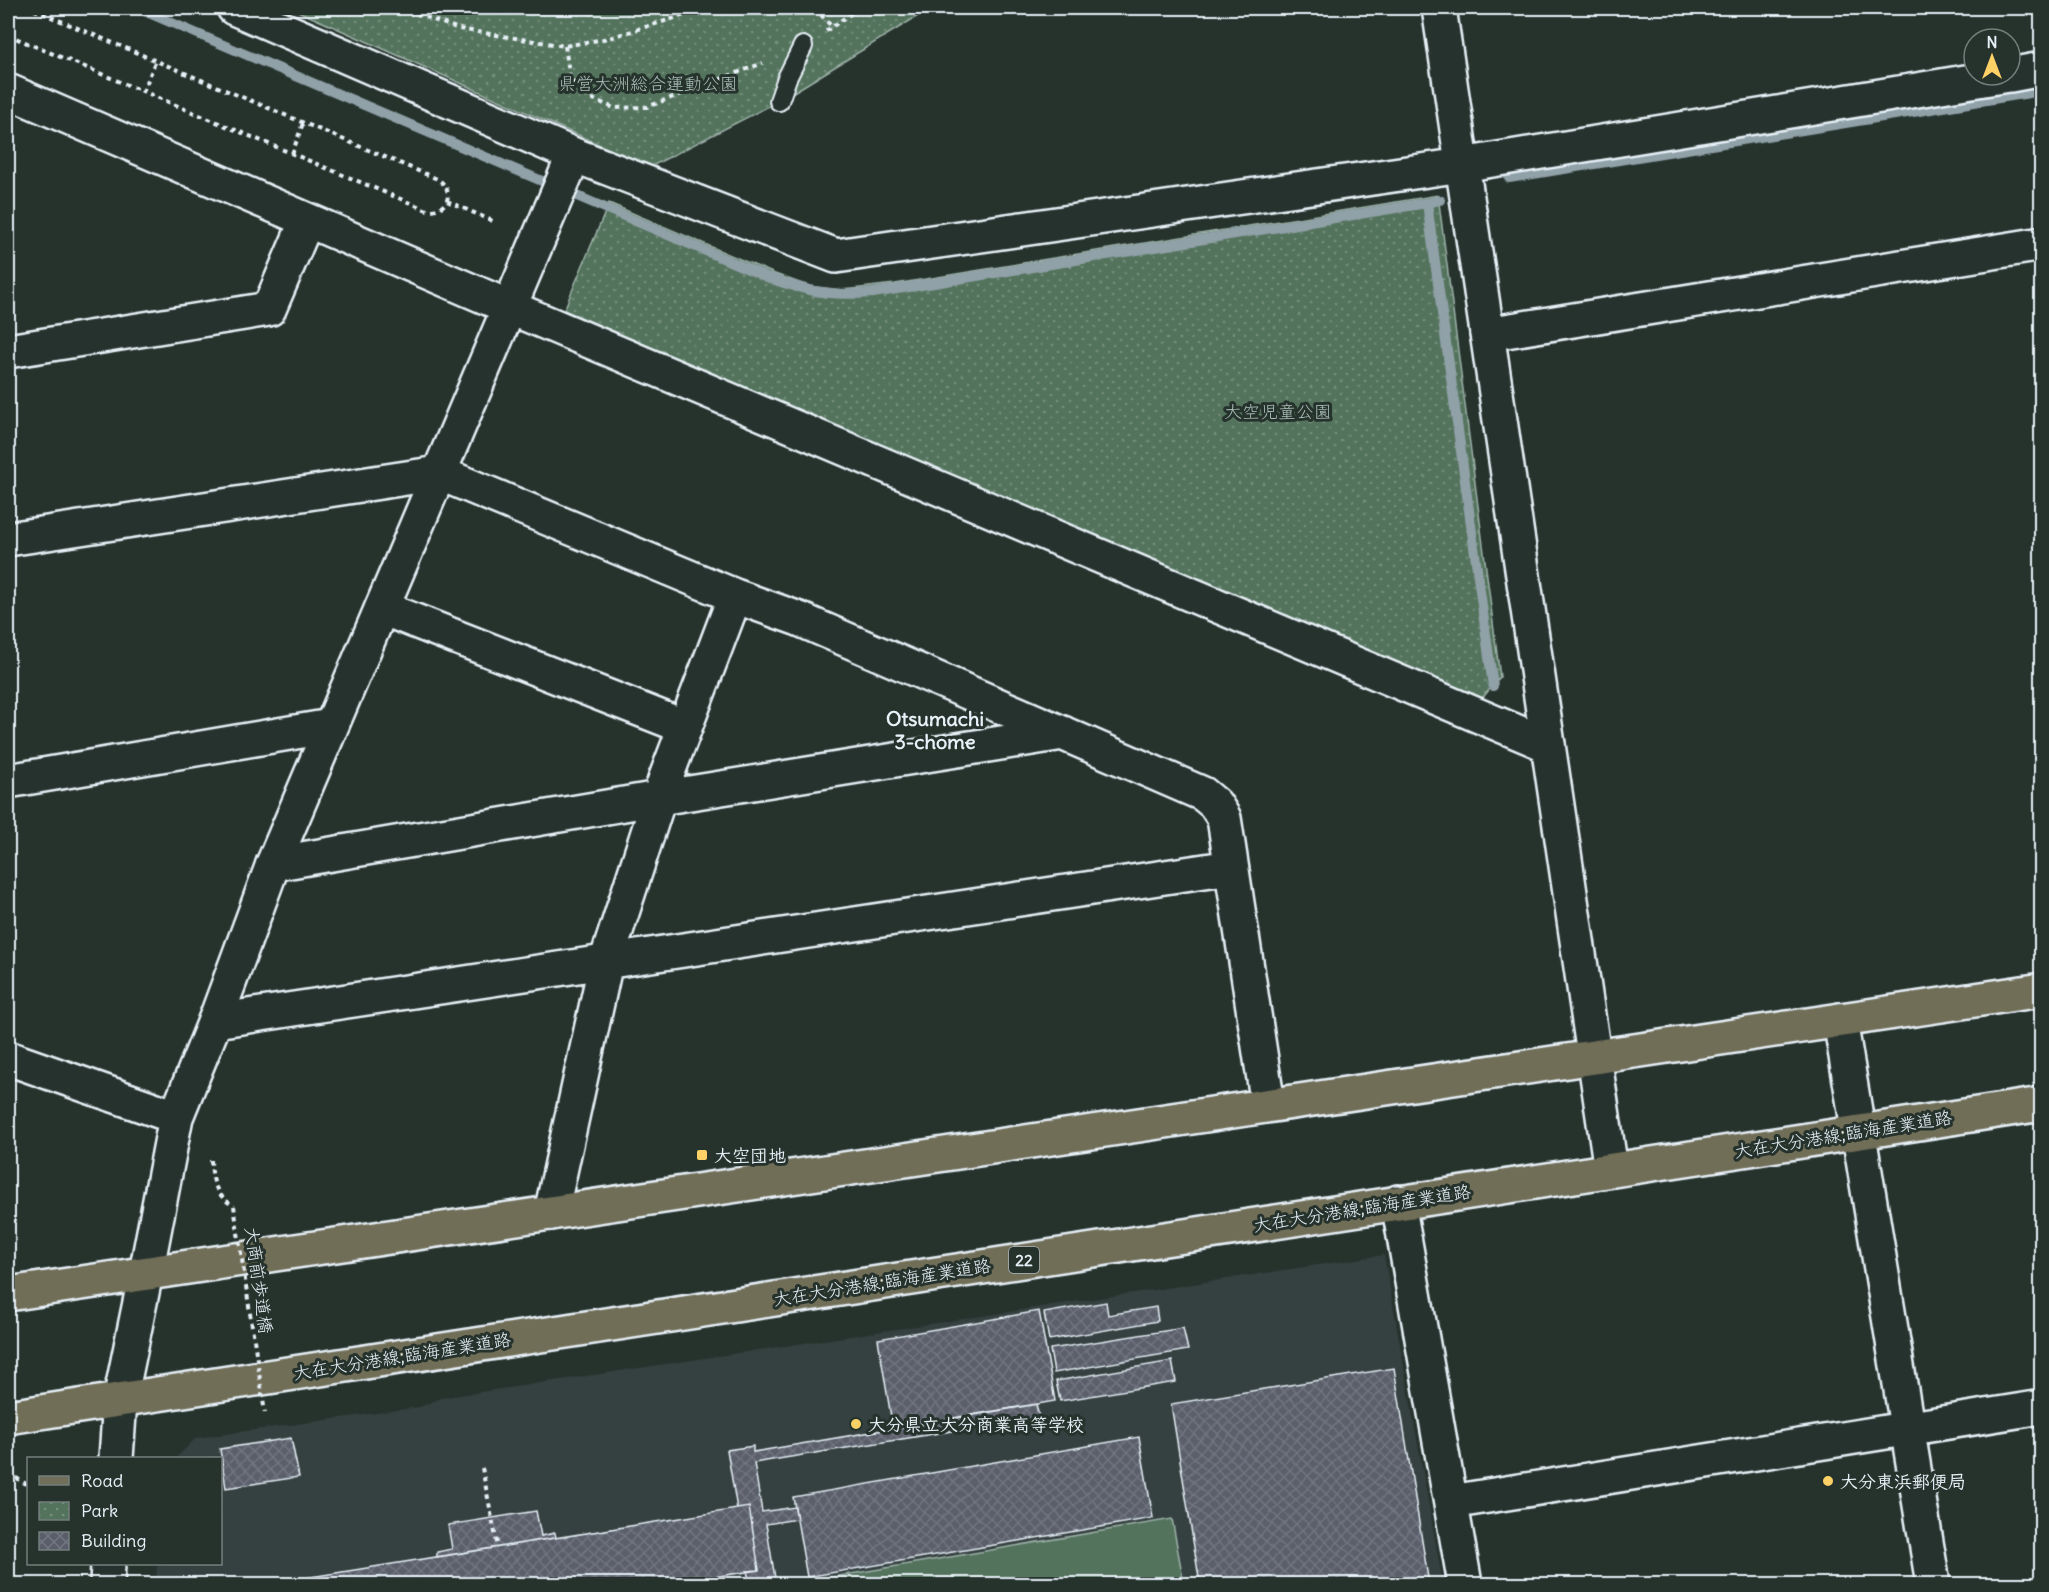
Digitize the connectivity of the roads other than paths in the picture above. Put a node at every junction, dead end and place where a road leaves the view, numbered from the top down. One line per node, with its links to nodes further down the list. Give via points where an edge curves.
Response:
1 (234, 8): 9 (street)
2 (1439, 8): 10 (street)
3 (802, 46): 8 (lane)
4 (2042, 69): 5 (street)
5 (2022, 73)
6 (1962, 83): 10 (street)
7 (9, 94): 11 (street)
8 (780, 100)
9 (574, 155): 10 (street, via 836,256); 13 (street)
10 (1462, 165): 14 (street)
11 (307, 220): 13 (street); 15 (street, via 269,309)
12 (2042, 244): 14 (street)
13 (509, 307): 16 (street); 23 (street)
14 (1487, 334): 23 (street)
15 (8, 351)
16 (439, 473): 17 (street); 18 (street); 19 (street)
17 (8, 539)
18 (735, 596): 21 (street); 22 (street, via 799,619)
19 (382, 608): 20 (street); 21 (street)
20 (332, 726): 24 (street); 26 (street)
21 (685, 727): 25 (street)
22 (1063, 733): 25 (street); 27 (street, via 1203,794 1224,818)
23 (1548, 745): 32 (street)
24 (8, 781)
25 (659, 798): 26 (street); 28 (street)
26 (273, 864): 31 (street)
27 (1231, 867): 28 (street); 35 (street)
28 (606, 962): 31 (street); 40 (street)
29 (2042, 990): 30 (main road)
30 (1840, 1020): 32 (main road); 37 (street)
31 (215, 1022): 36 (street)
32 (1594, 1056): 35 (main road); 38 (street)
33 (8, 1058): 36 (street)
34 (2042, 1104): 37 (main road, 大在大分港線;臨海産業道路 / 22)
35 (1268, 1105): 40 (main road)
36 (176, 1117): 41 (street)
37 (1858, 1132): 38 (main road, 大在大分港線;臨海産業道路 / 22); 46 (street)
38 (1611, 1170): 39 (main road, 大在大分港線;臨海産業道路 / 22)
39 (1398, 1202): 43 (main road, 大在大分港線;臨海産業道路 / 22); 48 (street)
40 (551, 1213): 41 (main road)
41 (147, 1273): 42 (main road); 43 (street)
42 (8, 1294)
43 (120, 1400): 45 (main road, 大在大分港線;臨海産業道路 / 22); 47 (street)
44 (2042, 1407): 46 (street)
45 (8, 1417)
46 (1908, 1428): 48 (street); 52 (street)
47 (116, 1457)
48 (1450, 1502): 51 (street)
49 (108, 1565): 50 (street)
50 (107, 1584)
51 (1465, 1584)
52 (1933, 1584)

